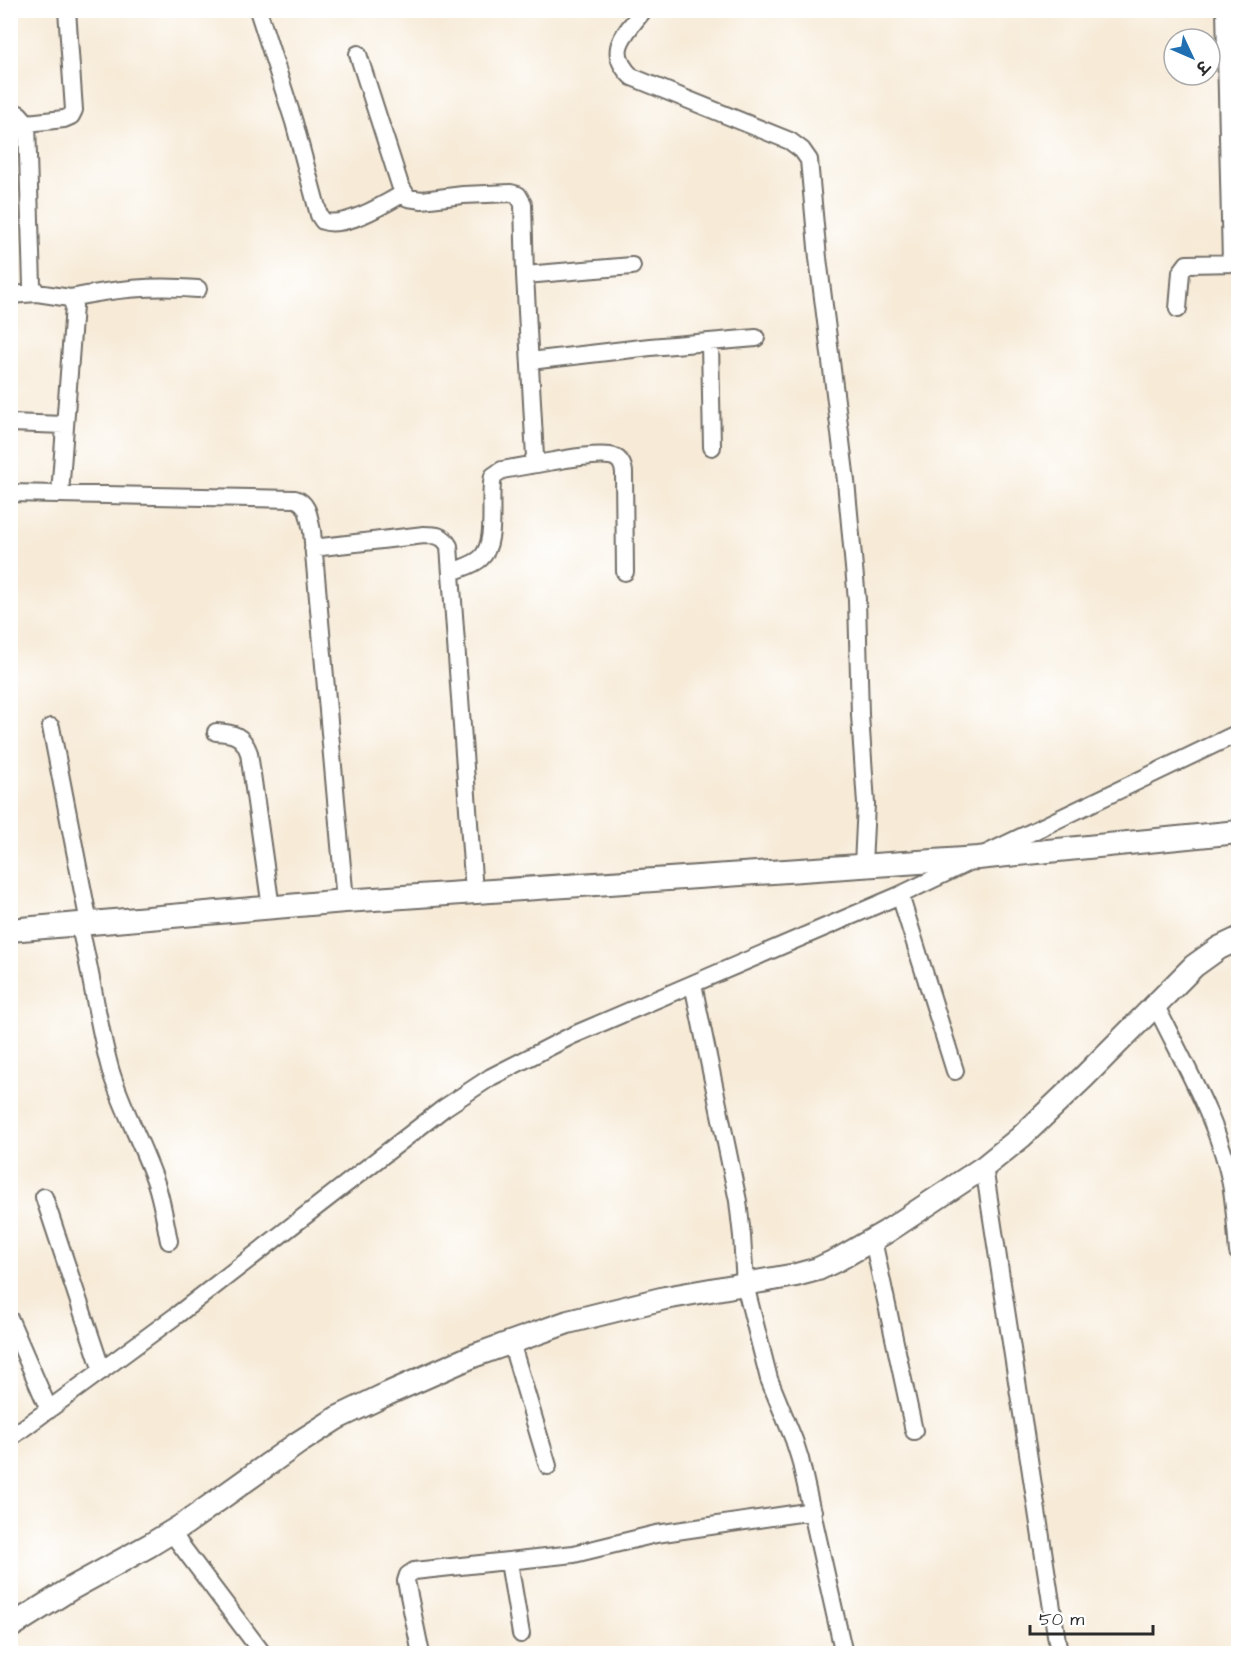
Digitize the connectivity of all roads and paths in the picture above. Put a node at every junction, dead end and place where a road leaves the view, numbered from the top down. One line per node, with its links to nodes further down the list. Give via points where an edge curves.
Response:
1 (67, 10): 7 (street, via 74,110 64,119)
2 (258, 10): 9 (street, via 323,221 349,219)
3 (1226, 10): 8 (street)
4 (642, 12): 35 (street, via 618,47 622,68 632,77 790,141 809,160 857,600 866,804)
5 (358, 54): 9 (street)
6 (10, 111): 7 (street)
7 (27, 123): 14 (street, via 32,285)
8 (1233, 132): 10 (street)
9 (404, 193): 12 (street, via 408,198 422,200 487,193 518,195 524,204)
10 (1235, 262): 17 (street, via 1187,264 1181,272)
11 (632, 266): 12 (street)
12 (525, 275): 20 (street)
13 (198, 289): 16 (street, via 150,286)
14 (37, 293): 15 (street); 16 (street)
15 (10, 295)
16 (70, 298): 22 (street, via 74,306)
17 (1179, 309)
18 (756, 338): 19 (street)
19 (710, 343): 20 (street); 23 (street)
20 (530, 361): 24 (street, via 535,457)
21 (10, 423): 22 (street)
22 (64, 425): 26 (street)
23 (712, 447)
24 (530, 465): 28 (street, via 502,470 494,476 486,552 476,562); 29 (street, via 611,456 619,460 624,472)
25 (10, 493): 26 (street)
26 (60, 494): 27 (street, via 295,499 305,506)
27 (313, 548): 28 (street, via 437,535 450,546); 38 (street)
28 (452, 572): 36 (street)
29 (625, 572)
30 (51, 727): 40 (street)
31 (216, 732): 39 (street, via 240,736 249,753)
32 (1239, 733): 34 (street)
33 (1239, 832): 34 (street)
34 (978, 858): 35 (street); 37 (street)
35 (863, 865): 36 (street)
36 (474, 892): 38 (street)
37 (900, 895): 43 (street); 45 (street)
38 (345, 901): 39 (street)
39 (271, 908): 40 (street)
40 (84, 924): 41 (street); 49 (street, via 100,1029 112,1074 156,1181)
41 (10, 930)
42 (1239, 939): 44 (street, via 1207,956)
43 (693, 984): 51 (street, via 738,1201); 54 (street, via 571,1036 470,1090)
44 (1156, 1006): 46 (street, via 1056,1105); 50 (street, via 1222,1151)
45 (955, 1071)
46 (984, 1167): 48 (street); 67 (street)
47 (44, 1197): 54 (street)
48 (873, 1240): 51 (street, via 818,1269); 56 (street)
49 (169, 1241)
50 (1239, 1252)
51 (745, 1285): 53 (street, via 665,1298); 59 (street, via 769,1379 794,1440)
52 (10, 1320): 55 (street)
53 (511, 1341): 58 (street); 60 (street, via 337,1418)
54 (102, 1371): 55 (street)
55 (49, 1410): 57 (street)
56 (914, 1431)
57 (10, 1438)
58 (548, 1466)
59 (813, 1510): 61 (street, via 656,1534 574,1554); 66 (street)
60 (171, 1532): 62 (street); 64 (street)
61 (509, 1562): 63 (street); 65 (street, via 414,1571 408,1575 406,1589)
62 (10, 1627)
63 (522, 1635)
64 (263, 1653)
65 (421, 1653)
66 (844, 1653)
67 (1059, 1653)

